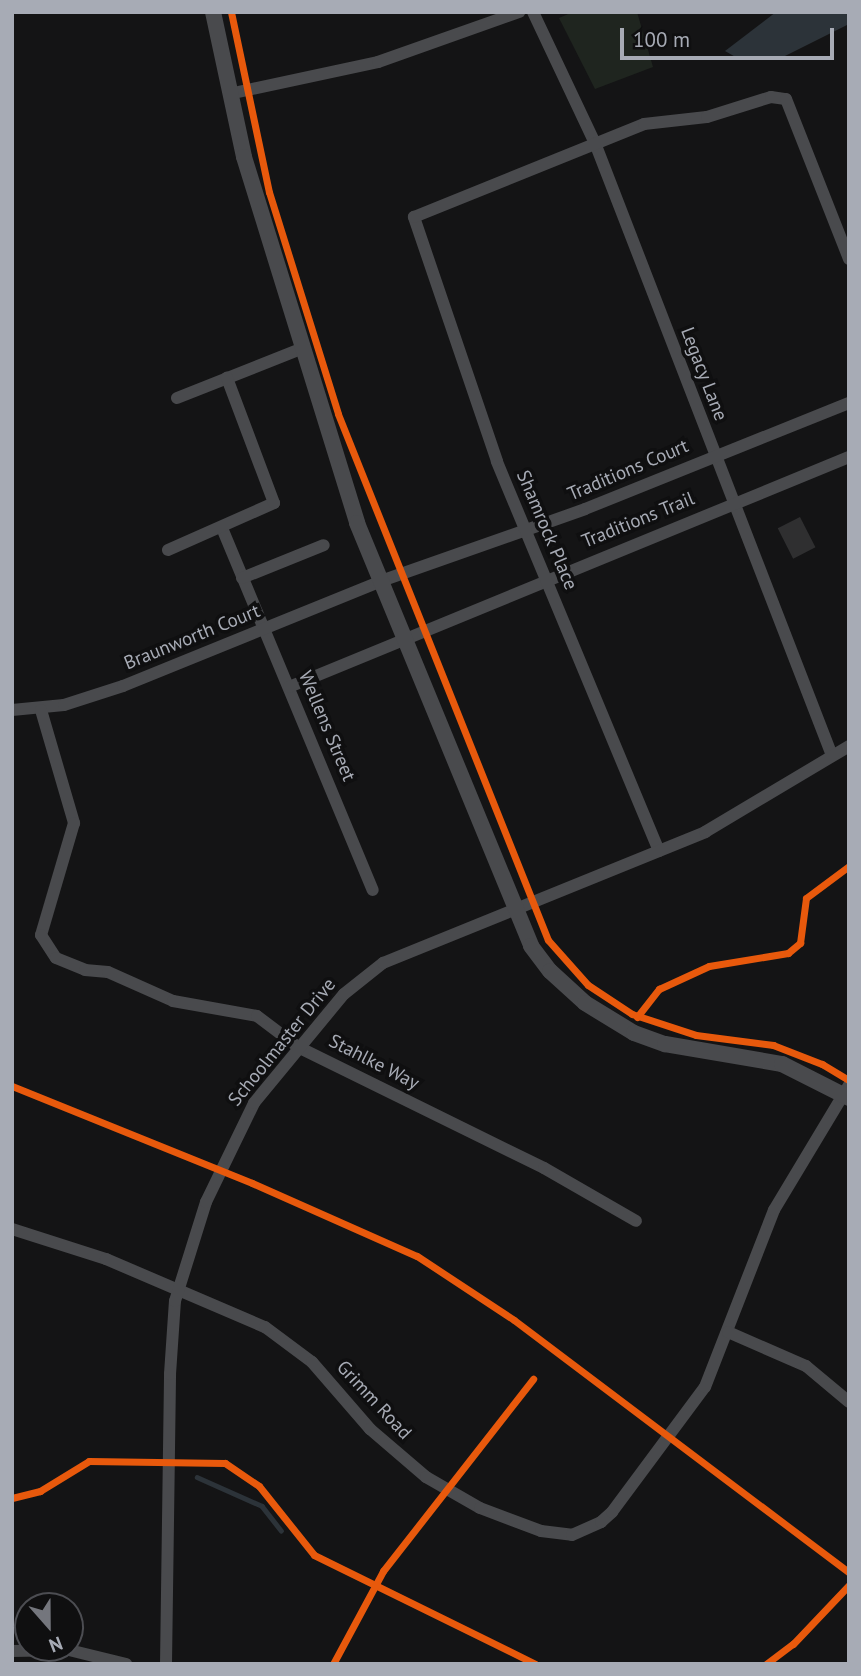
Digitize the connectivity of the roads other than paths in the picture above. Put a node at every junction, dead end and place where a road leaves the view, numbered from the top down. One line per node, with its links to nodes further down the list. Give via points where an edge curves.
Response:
1 (213, 12): 4 (street)
2 (519, 12): 4 (street, via 378,62)
3 (533, 12): 5 (street, Legacy Lane)
4 (229, 94): 7 (street)
5 (596, 143): 6 (street, via 644,124 707,117 771,97 786,99); 11 (street, Legacy Lane); 15 (street, Shamrock Place, via 414,217 497,461)
6 (849, 259)
7 (303, 348): 8 (street); 20 (street, via 357,523)
8 (227, 378): 9 (street); 14 (street, via 274,503)
9 (177, 398)
10 (849, 403): 11 (street, Traditions Court)
11 (715, 455): 13 (street, Legacy Lane); 15 (street, Traditions Court)
12 (849, 457): 13 (street, Traditions Trail)
13 (732, 503): 18 (street, Traditions Trail); 27 (street, Legacy Lane)
14 (222, 528): 17 (street); 19 (street, Wellens Street)
15 (527, 531): 18 (street, Shamrock Place); 20 (street, Traditions Court)
16 (324, 545): 19 (street)
17 (168, 550)
18 (547, 578): 22 (street, Traditions Trail); 28 (street, Shamrock Place)
19 (242, 579): 21 (street, Wellens Street)
20 (381, 581): 21 (street, Braunworth Court); 22 (street)
21 (263, 628): 23 (street, Wellens Street); 25 (street, Braunworth Court, via 123,686)
22 (405, 639): 23 (street); 30 (street)
23 (289, 687): 29 (street, Wellens Street)
24 (12, 710): 25 (street, Braunworth Court)
25 (41, 710): 31 (street, Stahlke Way, via 74,823 41,935 56,958 85,970 108,972 173,1001 257,1016)
26 (849, 746): 27 (street, Schoolmaster Drive)
27 (831, 753): 28 (street, Schoolmaster Drive, via 705,832)
28 (659, 851): 30 (street, Schoolmaster Drive)
29 (373, 890)
30 (515, 908): 31 (street, Schoolmaster Drive, via 383,963 344,993); 32 (street, via 531,946 550,971 607,1018 665,1044 782,1064)
31 (299, 1047): 33 (street, Stahlke Way, via 554,1173); 35 (street, Schoolmaster Drive, via 254,1103 235,1137 206,1202)
32 (847, 1092): 36 (street, Grimm Road, via 774,1210)
33 (636, 1221)
34 (12, 1229): 35 (street, Grimm Road, via 106,1258)
35 (179, 1288): 36 (street, Grimm Road, via 242,1315 287,1341 321,1370 370,1429 425,1477 480,1508 557,1535 586,1531 612,1512 694,1403); 40 (street, Schoolmaster Drive, via 170,1374)
36 (728, 1332): 37 (street, via 806,1366)
37 (849, 1402)
38 (12, 1651): 39 (street, via 69,1650)
39 (126, 1664)
40 (166, 1664)

